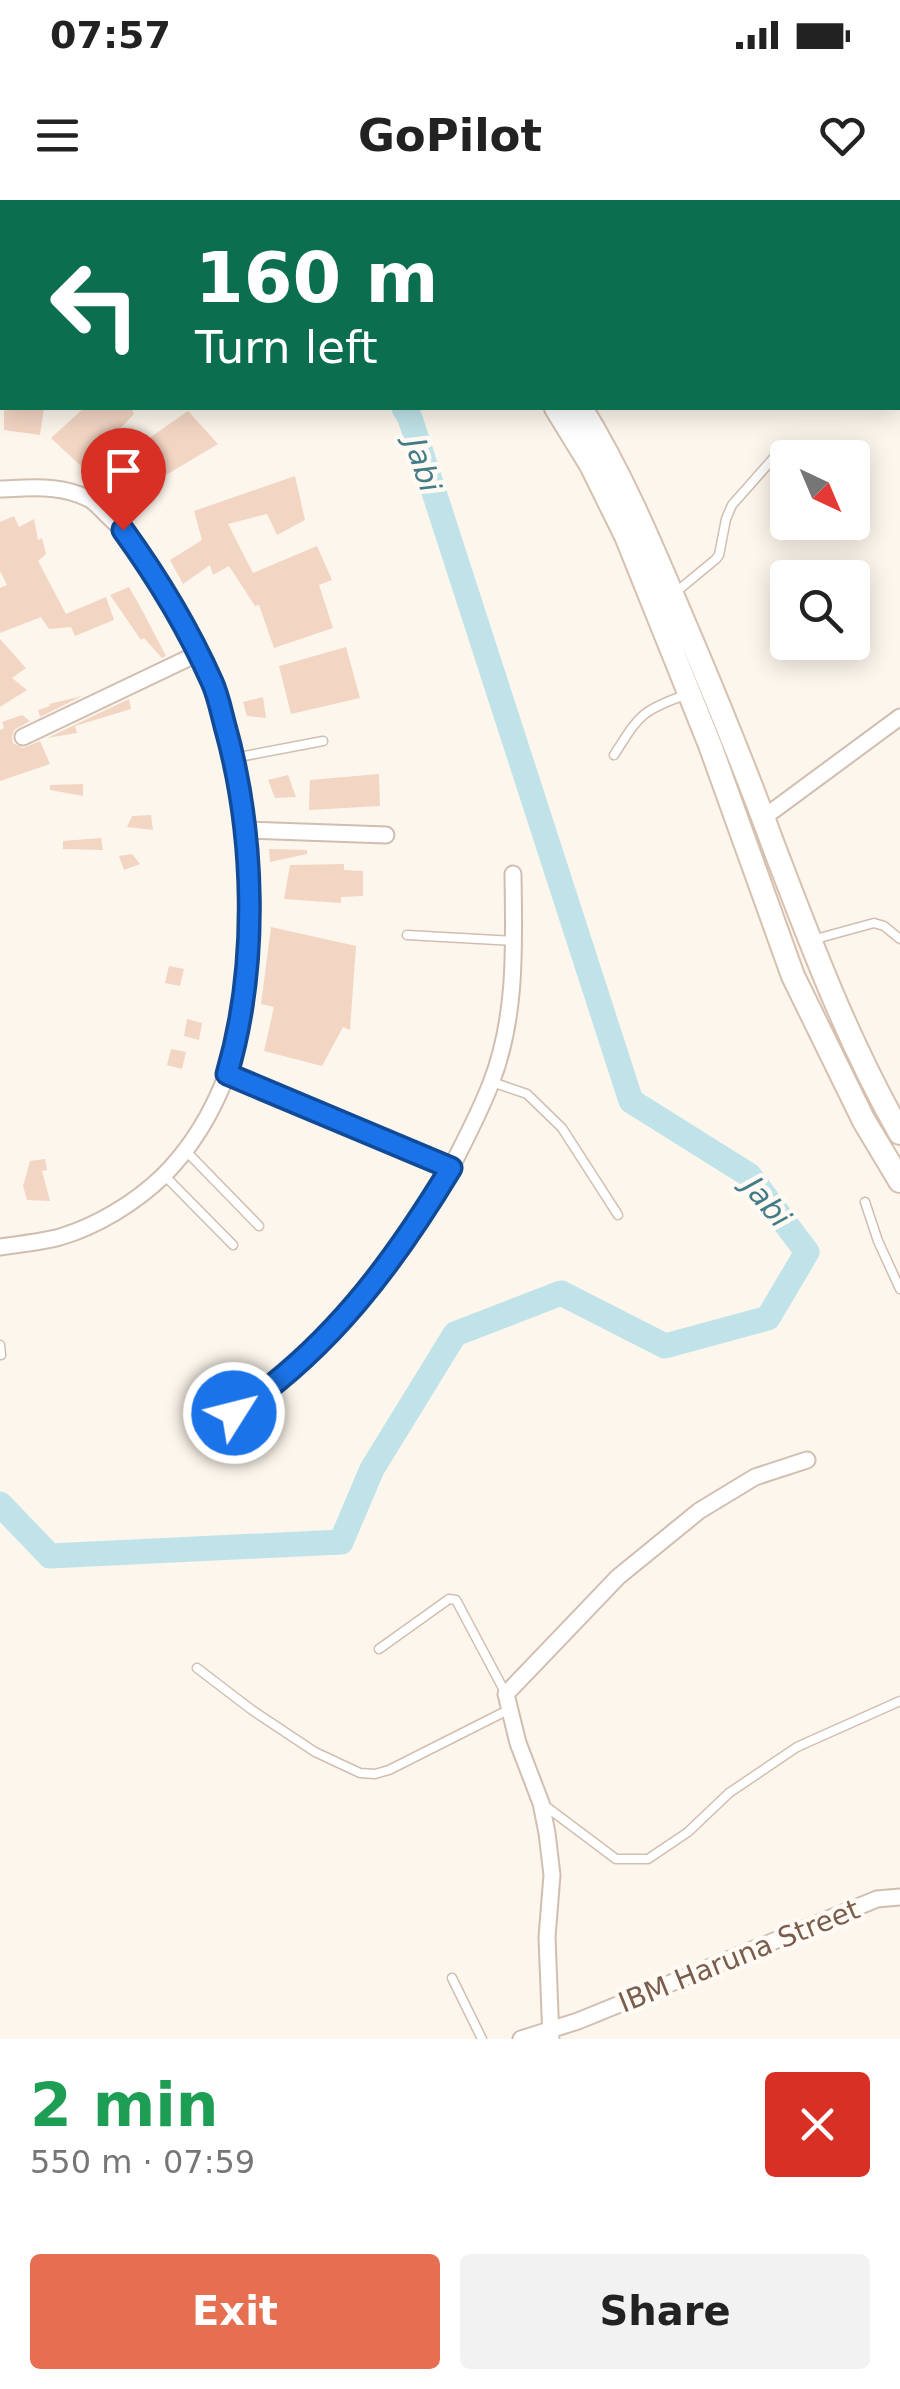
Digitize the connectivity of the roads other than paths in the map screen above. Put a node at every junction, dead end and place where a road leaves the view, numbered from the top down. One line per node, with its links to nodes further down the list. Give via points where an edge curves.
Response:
1 (557, 410): 7 (main road, via 626,536)
2 (581, 410): 5 (main road, via 611,457)
3 (770, 462): 5 (lane, via 728,512 716,560)
4 (0, 489): 6 (street, via 54,487 90,500 123,530 157,578)
5 (672, 595): 13 (main road)
6 (197, 654): 9 (street); 12 (street, via 213,684)
7 (689, 693): 11 (lane, via 646,711); 27 (main road, via 793,976)
8 (900, 717): 13 (street)
9 (23, 737)
10 (323, 741): 12 (lane)
11 (614, 755)
12 (234, 758): 14 (street)
13 (763, 818): 20 (main road)
14 (247, 830): 15 (street); 21 (street, via 244,986)
15 (386, 834)
16 (513, 874): 19 (street)
17 (407, 934): 19 (lane)
18 (900, 939): 20 (lane, via 874,923)
19 (514, 941): 22 (street)
20 (810, 941): 23 (main road)
21 (227, 1074): 24 (street); 25 (street)
22 (492, 1082): 25 (street); 29 (lane, via 527,1094 562,1128)
23 (900, 1133)
24 (186, 1150): 26 (street); 30 (lane)
25 (451, 1168): 36 (street, via 362,1299 312,1351)
26 (164, 1175): 31 (lane); 32 (street, via 104,1218 60,1237)
27 (900, 1181)
28 (865, 1202): 33 (lane)
29 (618, 1215)
30 (259, 1226)
31 (233, 1246)
32 (0, 1248)
33 (900, 1290)
34 (0, 1345): 35 (lane)
35 (1, 1355)
36 (211, 1429)
37 (807, 1460): 41 (street, via 755,1477 699,1511 618,1578)
38 (379, 1650): 41 (lane, via 449,1598 456,1600)
39 (198, 1668): 41 (lane, via 314,1752 360,1773 389,1770)
40 (900, 1700): 42 (lane, via 796,1746 648,1860 616,1859)
41 (508, 1702): 42 (street)
42 (541, 1802): 45 (street, via 552,1874)
43 (900, 1897): 45 (street, IBM Haruna Street, via 878,1898)
44 (452, 1978): 46 (lane)
45 (550, 2035): 47 (street, IBM Haruna Street)
46 (482, 2039)
47 (521, 2039)

